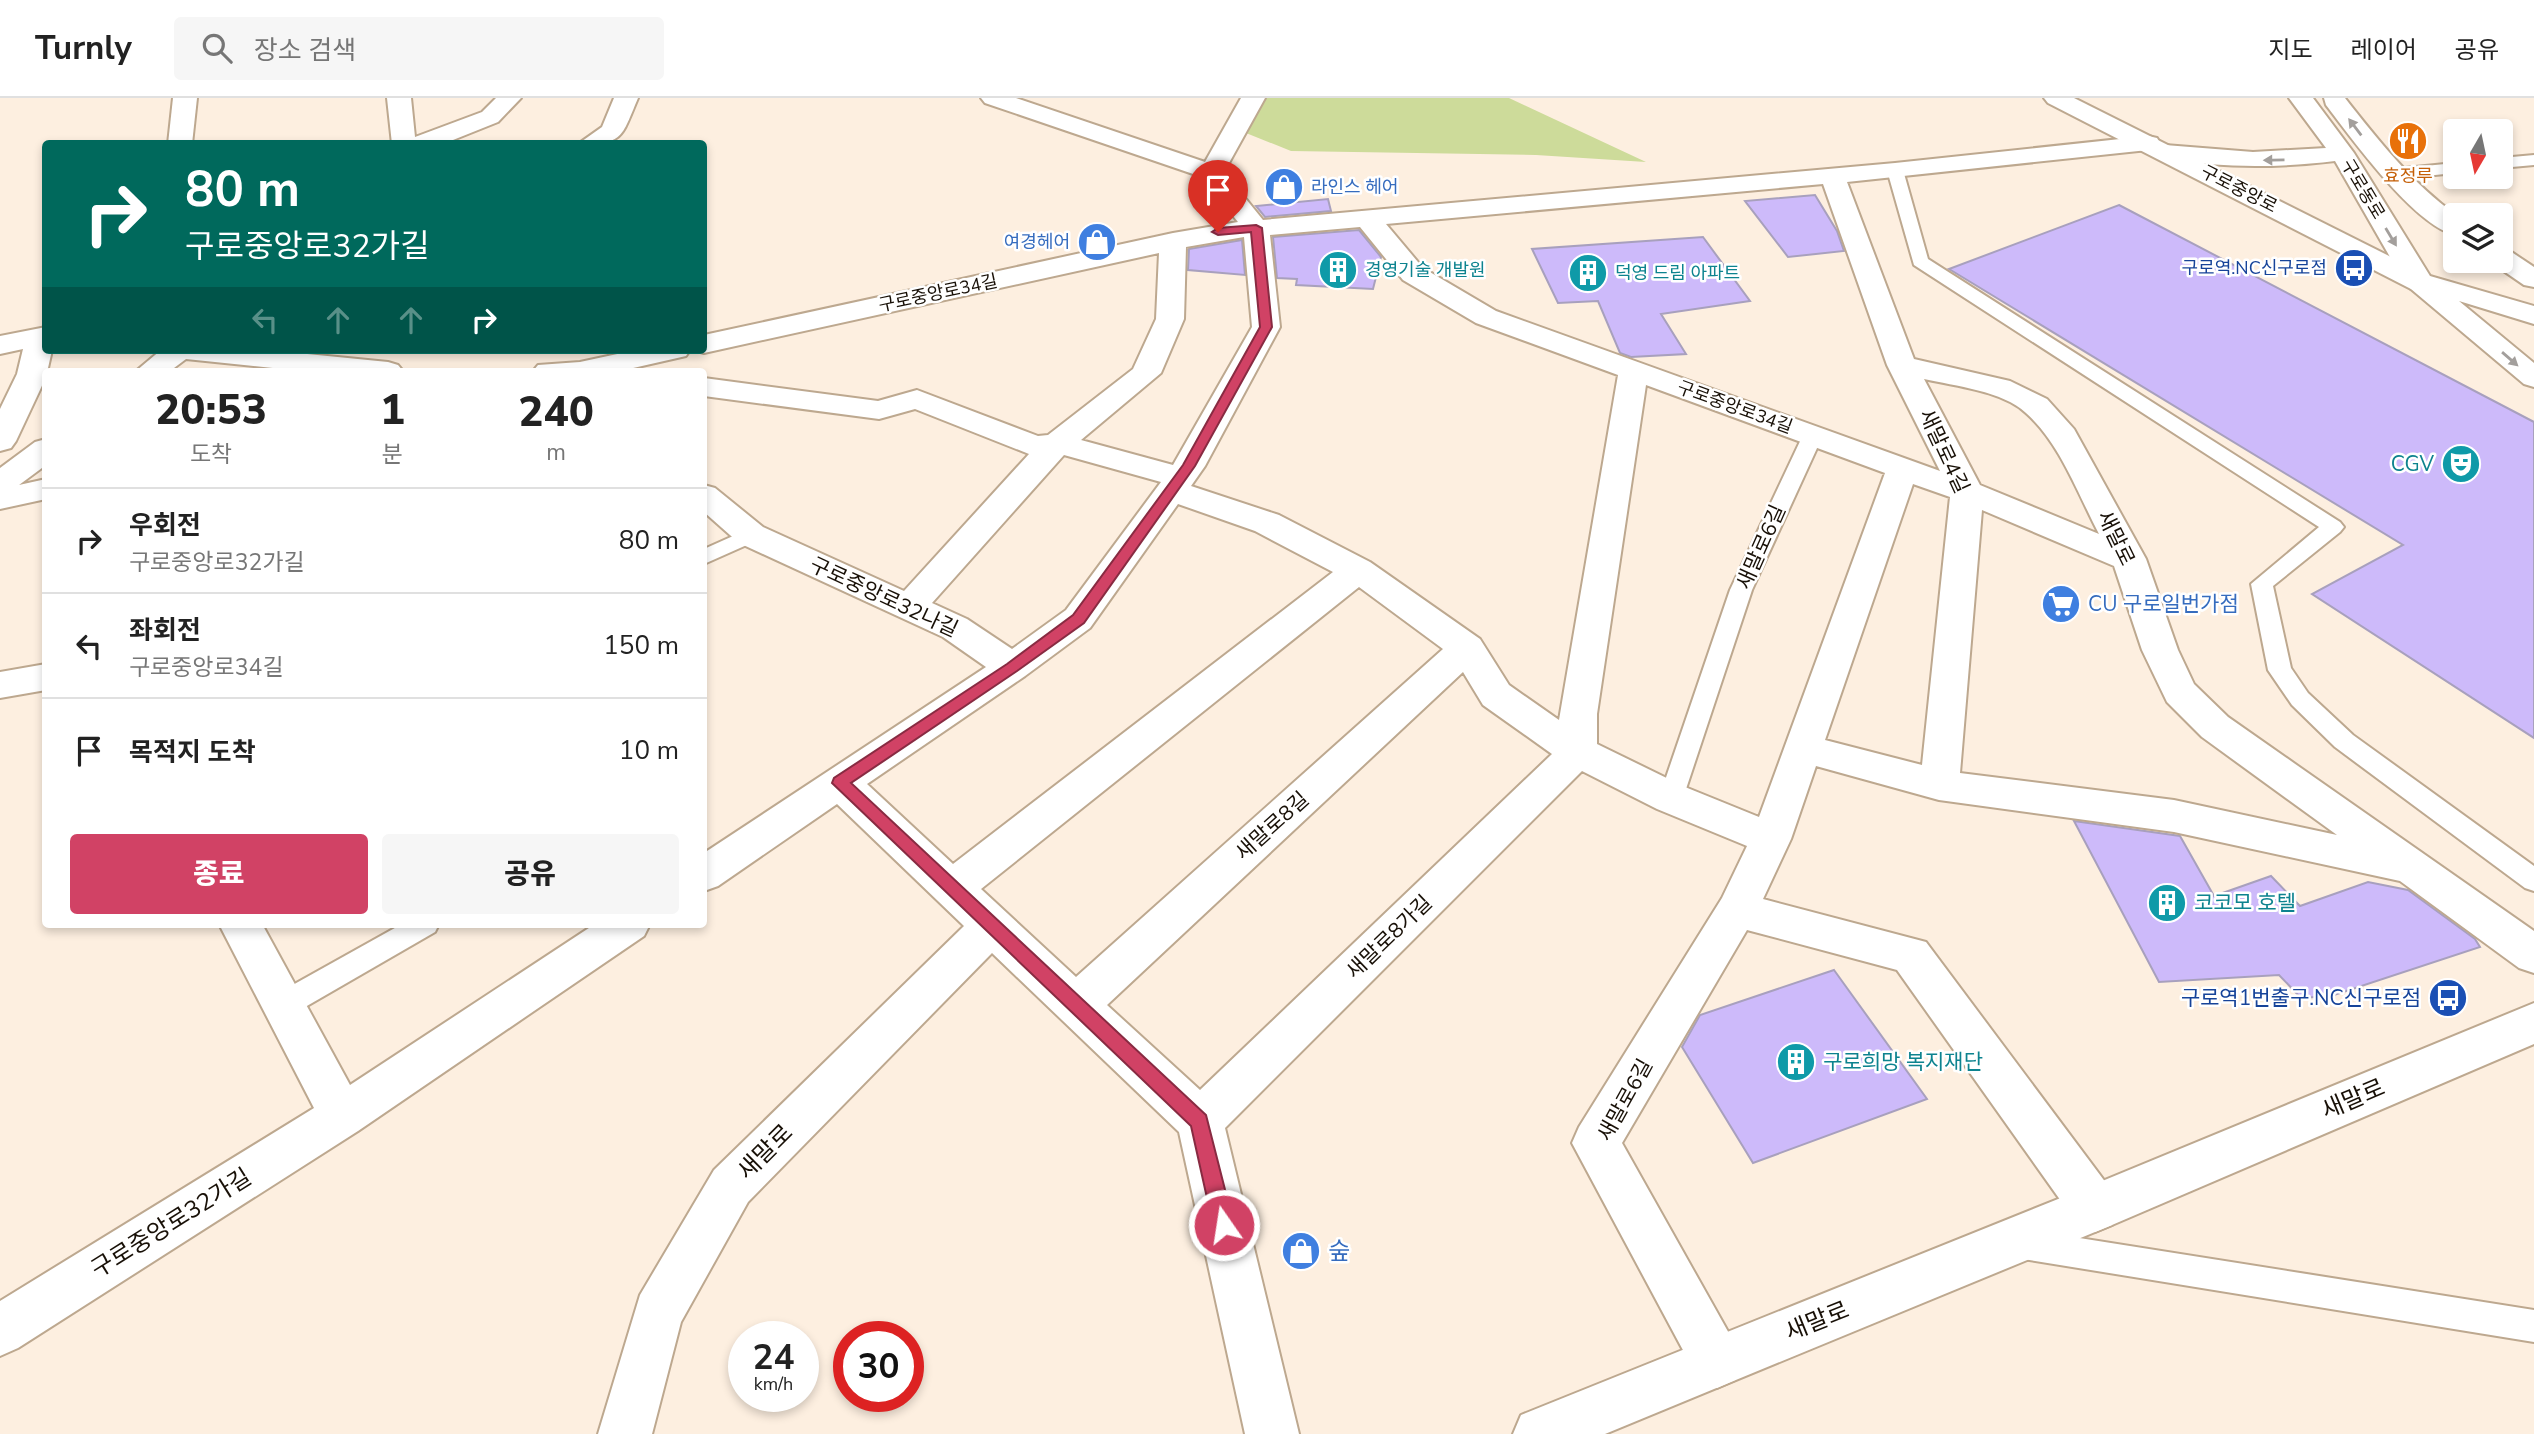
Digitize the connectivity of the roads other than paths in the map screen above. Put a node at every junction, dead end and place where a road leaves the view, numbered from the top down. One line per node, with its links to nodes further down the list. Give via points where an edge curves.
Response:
1 (185, 98): 10 (street)
2 (399, 98): 11 (street)
3 (509, 98): 12 (street, via 490,117)
4 (626, 98): 13 (street, via 612,131)
5 (993, 98): 20 (street)
6 (1253, 98): 20 (street)
7 (2056, 98): 14 (street, 구로중앙로)
8 (2301, 98): 17 (street, 구로동로)
9 (2333, 98): 21 (street, 구로동로, one-way to 9)
10 (180, 140)
11 (404, 140)
12 (431, 140)
13 (597, 140)
14 (2157, 147): 17 (street, one-way to 14, via 2253,160); 19 (street, 구로중앙로34길); 29 (street, 구로중앙로)
15 (2534, 160): 16 (lane)
16 (2513, 162)
17 (2347, 163): 21 (street); 29 (street, 구로동로, one-way to 29)
18 (2443, 169): 21 (lane)
19 (1895, 170): 22 (street, 구로중앙로34길); 76 (lane, via 1920,261 2333,527 2262,584 2280,670 2300,699 2344,741)
20 (1211, 172): 25 (street)
21 (2395, 174): 24 (street, 구로동로)
22 (1832, 176): 23 (street, 구로중앙로34길); 39 (street, 새말로4길)
23 (1367, 218): 25 (street, 구로중앙로34길); 43 (street, 구로중앙로34길, via 1412,274 1486,317)
24 (2443, 218)
25 (1256, 228): 26 (street, 구로중앙로34길); 54 (street, via 1266,327)
26 (1173, 241): 33 (street, 구로중앙로34길); 50 (street, via 1170,319 1146,373)
27 (2513, 265): 28 (street)
28 (2534, 279)
29 (2421, 282): 30 (street, 구로중앙로); 35 (street, 구로중앙로); 45 (street, one-way to 45)
30 (2534, 316)
31 (42, 336): 34 (street)
32 (42, 339): 44 (street)
33 (707, 343)
34 (0, 345)
35 (2534, 345)
36 (174, 354): 40 (street)
37 (220, 354): 41 (street)
38 (659, 354): 42 (street)
39 (1902, 365): 56 (street, 새말로4길); 61 (street, 새말로, via 1999,387 2036,405 2063,436)
40 (155, 368)
41 (358, 368)
42 (599, 368)
43 (1633, 371): 48 (street, 구로중앙로34길); 69 (street, via 1578,714)
44 (32, 374): 47 (street); 49 (street)
45 (2534, 379)
46 (707, 387): 50 (street, via 879,410 917,400 1035,446)
47 (0, 388)
48 (1812, 435): 52 (street, 구로중앙로34길); 72 (lane, 새말로6길, via 1741,590)
49 (0, 441)
50 (1057, 443): 54 (street); 63 (street)
51 (42, 452): 53 (street)
52 (1903, 468): 56 (street, 구로중앙로34길); 68 (street, 새말로6길)
53 (0, 483)
54 (1176, 484): 62 (street, via 1267,523); 65 (street, via 1079,619)
55 (42, 490): 58 (street)
56 (1967, 492): 61 (street, 구로중앙로34길); 71 (street, 새말로4길)
57 (707, 498): 59 (street, 구로중앙로32나길)
58 (0, 499)
59 (751, 535): 60 (lane); 63 (street, 구로중앙로32나길)
60 (707, 556)
61 (2129, 559): 74 (street, 새말로, via 2160,650 2180,692 2216,727)
62 (1358, 570): 64 (street); 77 (street)
63 (909, 607): 65 (street, 구로중앙로32나길, via 955,628)
64 (1467, 648): 69 (street, via 1496,695); 85 (street, 새말로8길)
65 (1012, 667): 70 (street)
66 (42, 678): 67 (street)
67 (0, 685)
68 (1803, 748): 71 (street, 새말로); 73 (street, 새말로6길)
69 (1578, 752): 72 (street); 88 (street, 새말로8가길)
70 (840, 783): 75 (street); 77 (street)
71 (1939, 785): 74 (street, 새말로, via 2174,816)
72 (1671, 798): 73 (street)
73 (1771, 839): 78 (street, 새말로6길)
74 (2418, 871): 83 (street, 새말로)
75 (707, 872)
76 (2534, 880)
77 (952, 888): 79 (street)
78 (1737, 910): 89 (street, via 1910,955); 93 (street, 새말로6길, via 1596,1143)
79 (992, 925): 85 (street); 94 (street, 새말로, via 731,1186 657,1313)
80 (242, 928): 84 (street)
81 (419, 928): 84 (lane)
82 (623, 928): 87 (street, 구로중앙로32가길)
83 (2534, 955)
84 (283, 1005): 87 (street)
85 (1076, 1005): 88 (street)
86 (2534, 1023): 89 (street, 새말로)
87 (342, 1116): 92 (street, 구로중앙로32가길)
88 (1199, 1121): 95 (street)
89 (2095, 1208): 90 (street, 새말로)
90 (2012, 1242): 91 (lane); 93 (street, 새말로)
91 (2534, 1326)
92 (0, 1330)
93 (1717, 1362): 96 (street, 새말로)
94 (625, 1434)
95 (1272, 1434)
96 (1540, 1434)

